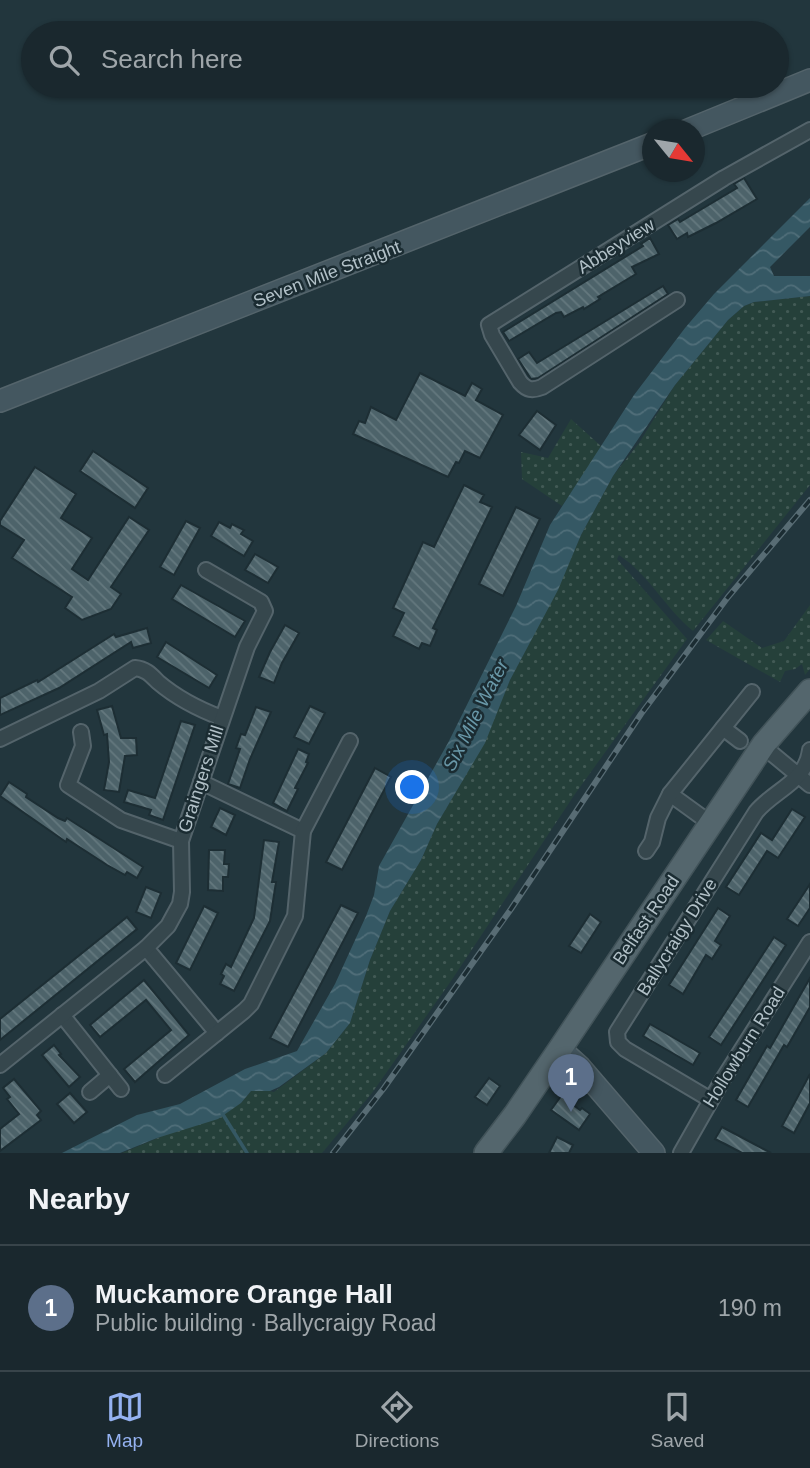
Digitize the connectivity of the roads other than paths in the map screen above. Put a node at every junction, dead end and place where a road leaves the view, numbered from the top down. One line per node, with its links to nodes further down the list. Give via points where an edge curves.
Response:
1 (810, 80): 2 (main road)
2 (789, 89)
3 (766, 98): 4 (main road)
4 (705, 123)
5 (810, 130): 7 (street, Abbeyview, via 724,178 489,325 529,390 542,387)
6 (642, 148): 8 (main road, Seven Mile Straight)
7 (677, 300)
8 (0, 401)
9 (206, 570): 12 (street, via 265,608)
10 (810, 691): 18 (main road, Belfast Road)
11 (752, 692): 13 (street)
12 (222, 718): 15 (street, Graingers Mill, via 181,699 139,668); 21 (street, Graingers Mill)
13 (723, 728): 17 (street); 23 (street)
14 (81, 732): 26 (street, Graingers Mill, via 83,746 68,785 121,820)
15 (0, 739)
16 (350, 741): 25 (street)
17 (740, 741)
18 (764, 744): 20 (street); 24 (main road, Belfast Road)
19 (810, 750): 20 (street, Ballycraigy Drive)
20 (798, 775): 22 (street); 38 (street, Ballycraigy Drive, via 756,812 617,1032 623,1048)
21 (201, 782): 25 (street); 26 (street, Graingers Mill)
22 (810, 785)
23 (670, 794): 24 (street); 27 (street, via 658,818 661,836)
24 (710, 823): 32 (main road, Belfast Road)
25 (303, 831): 31 (street, via 292,924 251,1004)
26 (181, 841): 29 (street, via 180,904 168,926)
27 (646, 850)
28 (810, 943): 38 (street, Hollowburn Road)
29 (146, 948): 30 (street); 31 (street)
30 (62, 1015): 33 (street); 34 (street)
31 (217, 1033): 35 (street)
32 (560, 1049): 39 (main road, Belfast Road); 40 (main road)
33 (0, 1065)
34 (110, 1075): 36 (street); 37 (street)
35 (165, 1075)
36 (121, 1089)
37 (90, 1092)
38 (711, 1100): 41 (street, Hollowburn Road)
39 (486, 1153)
40 (654, 1153)
41 (681, 1153)

